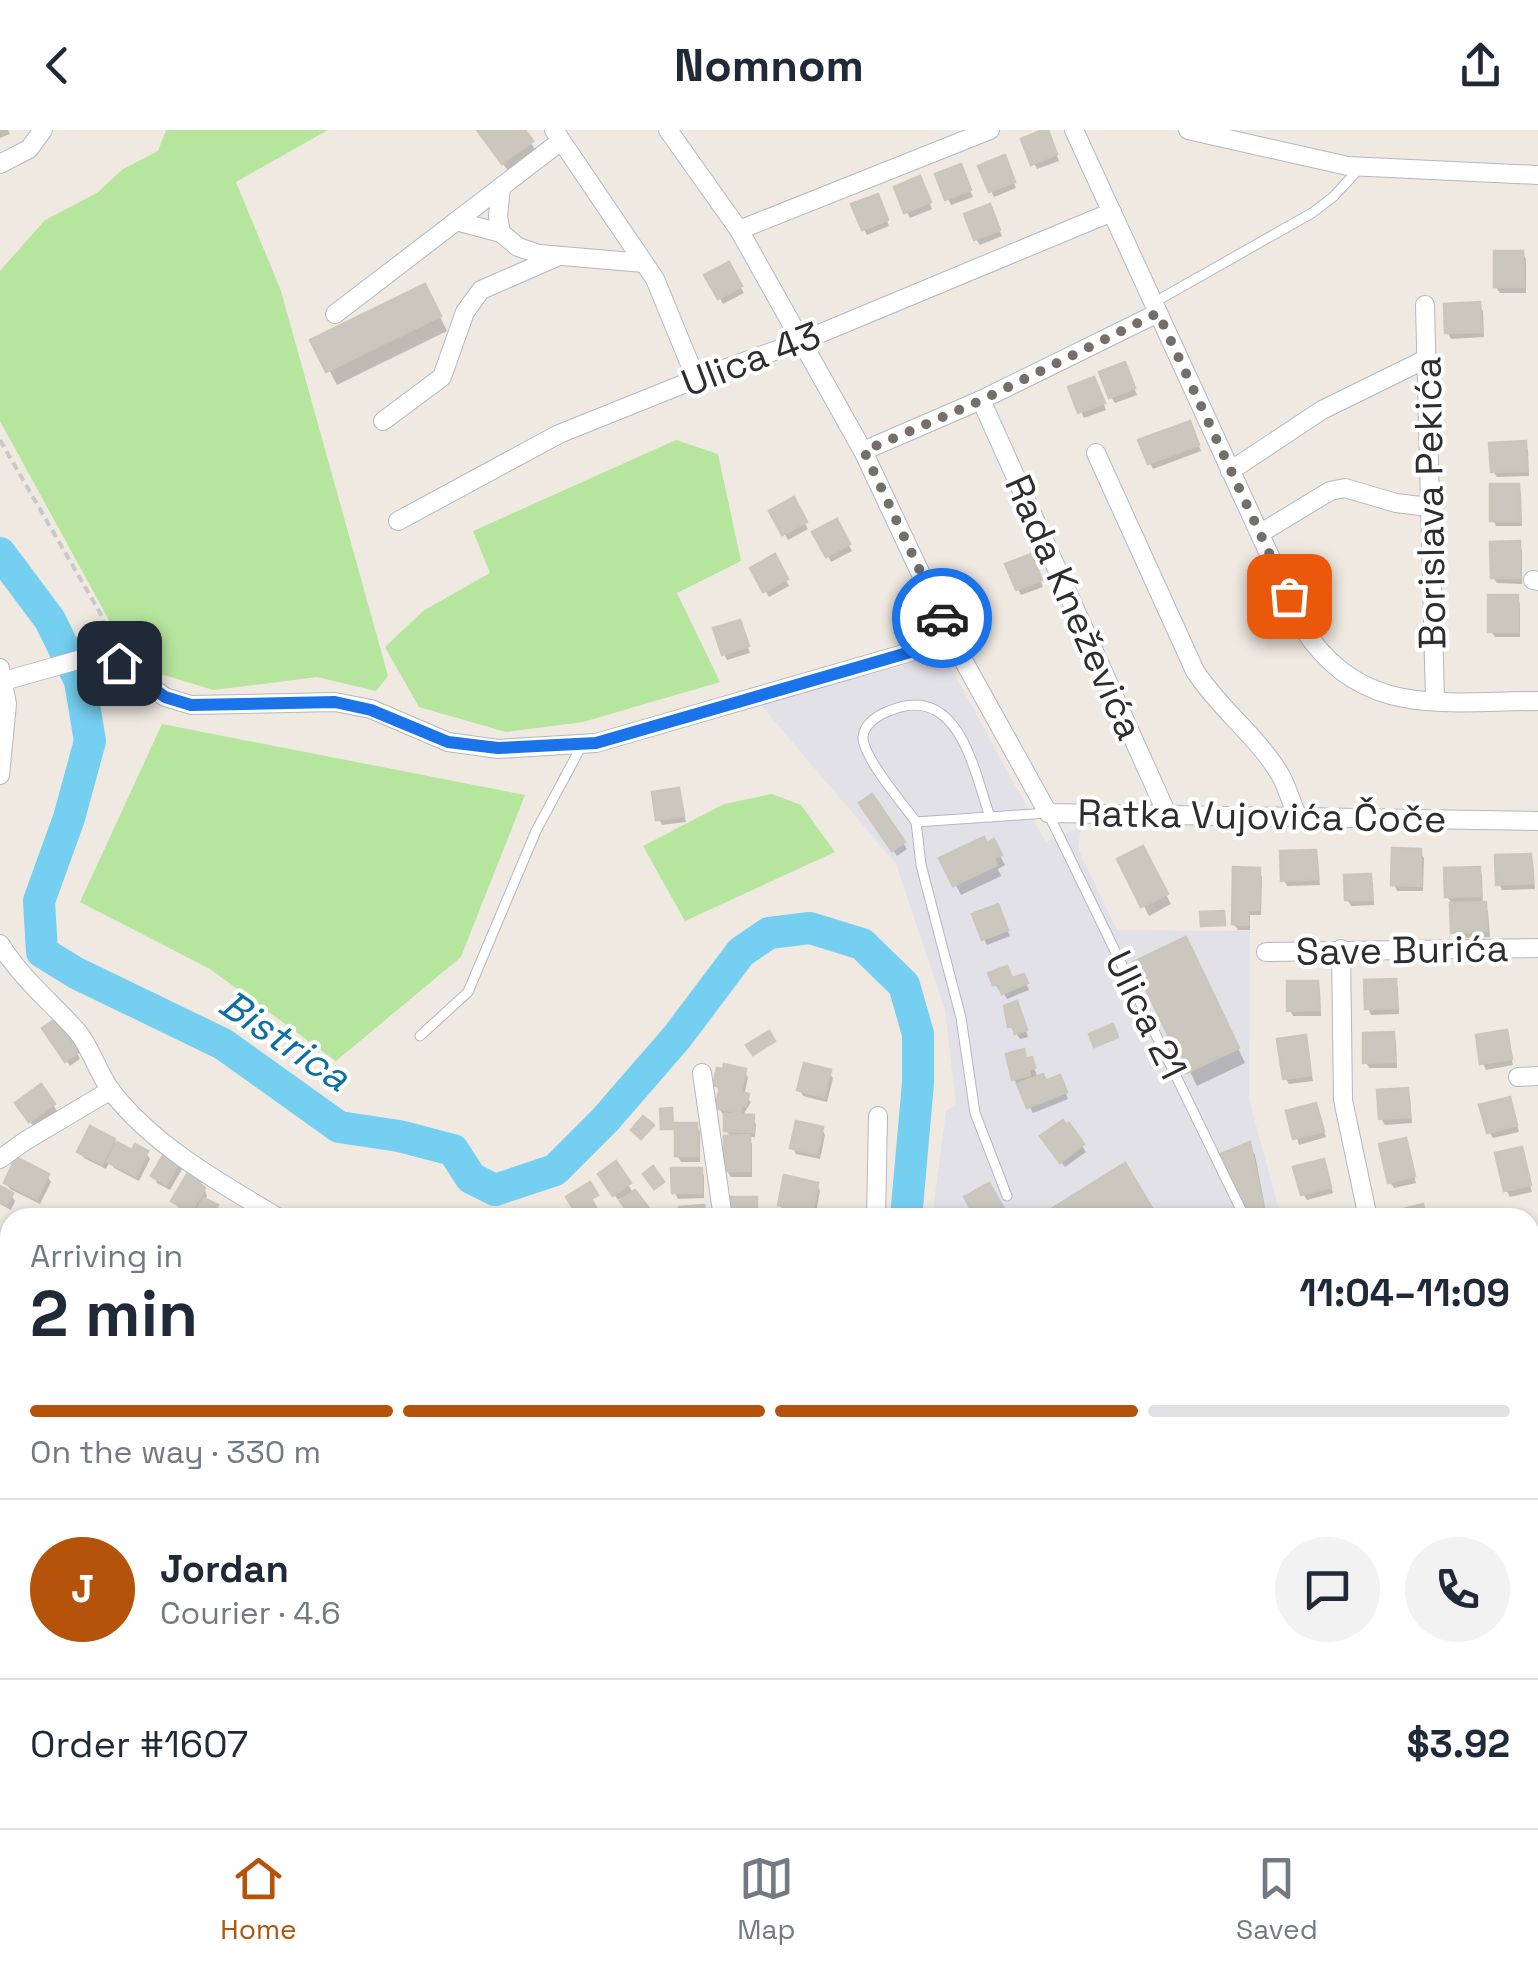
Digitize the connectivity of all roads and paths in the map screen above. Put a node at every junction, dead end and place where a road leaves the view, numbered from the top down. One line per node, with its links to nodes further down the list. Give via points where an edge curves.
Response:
1 (43, 130): 7 (street, via 28,150)
2 (668, 130): 13 (street, Ratka Vujovića Čoče)
3 (990, 130): 13 (street)
4 (1074, 130): 11 (street, Borislava Pekića)
5 (1188, 130): 8 (street)
6 (558, 135): 10 (street); 16 (street)
7 (0, 164)
8 (1362, 166): 9 (street); 18 (lane, via 1312,213)
9 (1538, 175)
10 (501, 187): 12 (street); 14 (street)
11 (1112, 212): 18 (street, Borislava Pekića); 20 (street, Ulica 43)
12 (456, 221): 14 (street); 19 (street)
13 (739, 230): 20 (street, Ratka Vujovića Čoče)
14 (501, 232): 15 (street, via 518,247)
15 (559, 256): 16 (street); 24 (street, via 481,290 465,312 442,377)
16 (644, 263): 22 (street)
17 (1425, 304): 21 (street, Borislava Pekića)
18 (1155, 308): 23 (street); 28 (street, Borislava Pekića)
19 (334, 314)
20 (802, 341): 22 (street, Ulica 43); 26 (street, Ratka Vujovića Čoče)
21 (1426, 359): 28 (street, via 1322,410); 29 (street, Borislava Pekića)
22 (696, 378): 30 (street, Ulica 43, via 559,434)
23 (982, 400): 26 (street); 40 (street, Rada Kneževića)
24 (383, 420)
25 (0, 440): 33 (path, via 104,618)
26 (864, 451): 32 (street, Ratka Vujovića Čoče)
27 (1096, 453): 41 (street, via 1195,671 1266,753)
28 (1230, 471): 31 (street, Borislava Pekića)
29 (1429, 506): 31 (street, via 1344,488); 35 (street, Borislava Pekića)
30 (398, 520)
31 (1260, 532): 35 (street, Borislava Pekića, via 1320,656 1377,692)
32 (952, 640): 37 (street); 39 (street, Ratka Vujovića Čoče)
33 (100, 656): 34 (street); 37 (street, via 165,697 191,705 335,702 466,746)
34 (2, 674): 38 (street, via 7,704)
35 (1435, 700): 36 (street, Borislava Pekića)
36 (1538, 701)
37 (582, 744): 49 (lane, via 536,831 468,992)
38 (0, 775)
39 (1048, 812): 40 (street, Ratka Vujovića Čoče); 42 (lane); 60 (lane, Ulica 21)
40 (1168, 814): 41 (street, Ratka Vujovića Čoče)
41 (1297, 816): 43 (street, Ratka Vujovića Čoče)
42 (990, 817): 44 (lane); 44 (lane, via 961,733 936,709 904,705 870,723 863,735 866,750)
43 (1538, 821)
44 (916, 822): 56 (lane, via 961,1018 975,1112)
45 (0, 944): 53 (street, via 81,1036)
46 (1538, 948): 47 (street, Save Burića)
47 (1341, 949): 48 (street, Save Burića); 61 (street, via 1343,1100)
48 (1266, 952)
49 (420, 1036)
50 (702, 1073): 58 (street)
51 (1538, 1076): 52 (street)
52 (1518, 1077)
53 (111, 1090): 55 (street); 57 (street, via 142,1124)
54 (878, 1116): 59 (street)
55 (0, 1160)
56 (1007, 1196)
57 (262, 1208)
58 (722, 1208)
59 (876, 1208)
60 (1240, 1208)
61 (1366, 1208)

